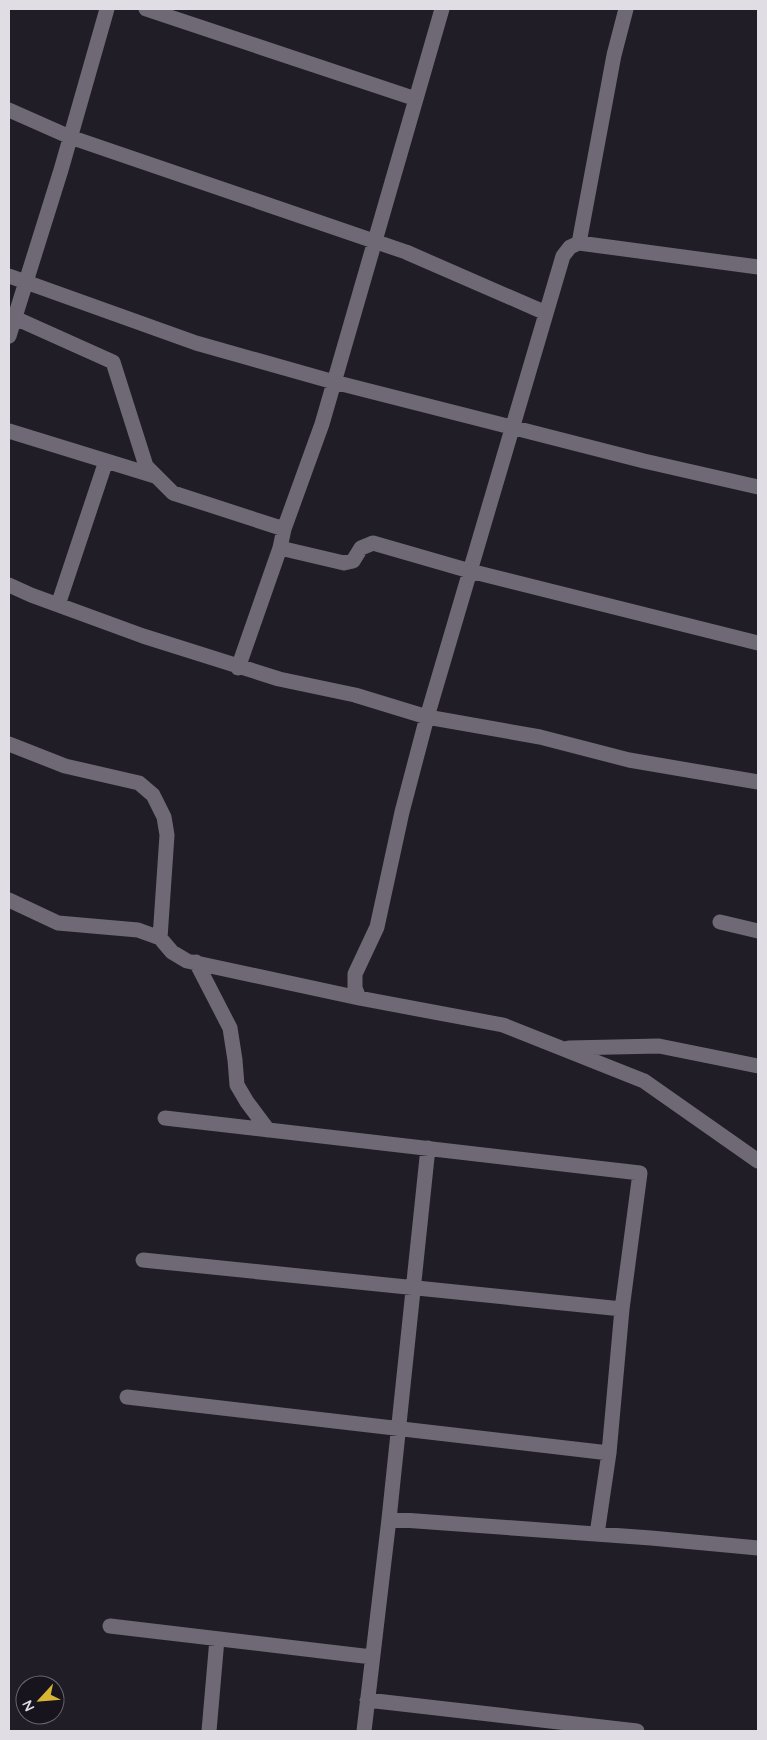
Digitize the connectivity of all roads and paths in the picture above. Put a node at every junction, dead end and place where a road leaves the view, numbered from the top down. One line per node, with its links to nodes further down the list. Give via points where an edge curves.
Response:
1 (107, 9): 7 (street)
2 (146, 9): 5 (street)
3 (442, 9): 5 (street)
4 (626, 9): 9 (street, via 614,55)
5 (416, 99): 8 (street)
6 (9, 110): 7 (street)
7 (70, 137): 8 (street); 12 (street)
8 (374, 241): 13 (street); 16 (street)
9 (579, 243): 10 (street); 13 (street, via 570,247 563,256)
10 (758, 267)
11 (9, 276): 12 (street)
12 (25, 283): 14 (street); 16 (street, via 196,343)
13 (546, 313): 17 (street)
14 (15, 318): 15 (street); 20 (street, via 112,362 146,466)
15 (9, 336)
16 (334, 382): 17 (street); 22 (street)
17 (512, 427): 21 (street); 24 (street)
18 (9, 431): 19 (street)
19 (106, 461): 20 (street); 26 (street)
20 (156, 476): 22 (street, via 173,493)
21 (758, 487)
22 (284, 529): 23 (street)
23 (280, 548): 24 (street, via 344,563 353,560 361,548 373,543); 28 (street)
24 (470, 571): 27 (street); 29 (street)
25 (9, 585): 26 (street)
26 (58, 605): 28 (street)
27 (758, 643)
28 (238, 668): 29 (street, via 355,695)
29 (427, 717): 31 (street, via 540,737 629,760); 37 (street, via 377,927 355,974)
30 (9, 744): 35 (street, via 65,766 139,783 153,795 164,817 167,836)
31 (758, 782)
32 (9, 900): 35 (street, via 58,923 138,930)
33 (720, 922): 34 (street)
34 (758, 931)
35 (160, 938): 36 (street, via 172,952)
36 (196, 962): 37 (street); 41 (street, via 230,1028 237,1085)
37 (359, 998): 38 (street, via 503,1025)
38 (561, 1048): 39 (street, via 659,1046); 43 (street, via 644,1081)
39 (758, 1066)
40 (165, 1118): 41 (street)
41 (268, 1130): 42 (street)
42 (428, 1148): 45 (street); 46 (street, via 640,1173)
43 (758, 1160)
44 (143, 1260): 45 (street)
45 (413, 1288): 46 (street); 48 (street)
46 (622, 1309): 49 (street)
47 (127, 1397): 48 (street)
48 (398, 1429): 49 (street); 50 (street)
49 (608, 1454): 51 (street)
50 (389, 1519): 51 (street); 55 (street)
51 (598, 1534): 52 (street)
52 (758, 1548)
53 (110, 1626): 54 (street)
54 (218, 1639): 55 (street); 57 (street)
55 (372, 1657): 56 (street)
56 (367, 1700): 58 (street); 59 (street)
57 (209, 1731)
58 (364, 1731)
59 (637, 1731)

